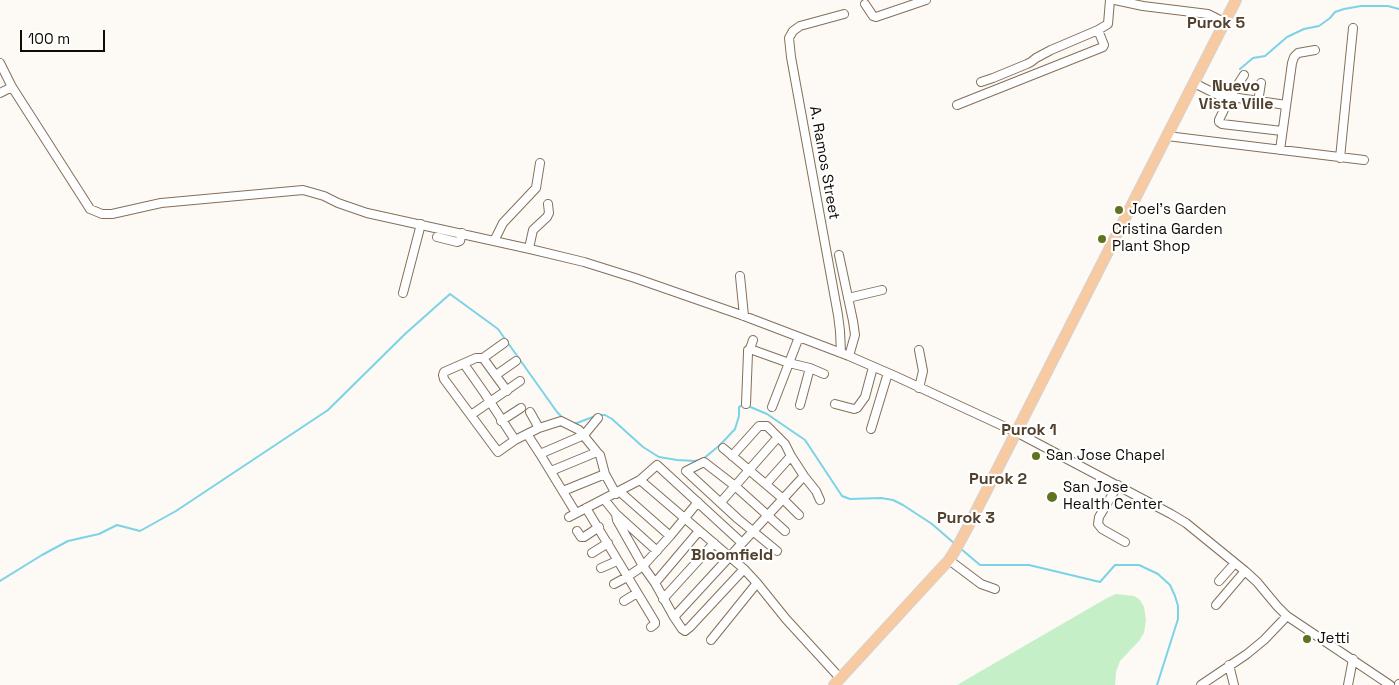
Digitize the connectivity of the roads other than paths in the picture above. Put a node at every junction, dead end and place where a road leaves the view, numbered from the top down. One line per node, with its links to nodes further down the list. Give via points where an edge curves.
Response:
1 (926, 0): 6 (street, via 876,17)
2 (1110, 0): 10 (street, via 1108,24)
3 (1115, 0): 5 (street)
4 (1234, 1): 8 (main road)
5 (1144, 3): 8 (street, via 1208,14)
6 (865, 4)
7 (844, 14): 46 (street, A. Ramos Street, via 800,26 789,38)
8 (1224, 22): 15 (main road)
9 (1353, 28): 26 (street)
10 (1098, 30): 14 (street); 21 (street, via 1103,47)
11 (1315, 50): 22 (street, via 1303,51 1294,57)
12 (0, 63): 17 (street)
13 (1244, 75): 19 (street)
14 (981, 82)
15 (1194, 83): 19 (street); 24 (main road)
16 (1261, 83): 20 (street)
17 (12, 87): 18 (street); 30 (street, via 90,209 102,214 161,203 303,190 356,210)
18 (0, 93)
19 (1230, 98): 20 (street); 23 (street, via 1219,120 1222,124)
20 (1258, 102): 22 (street)
21 (957, 105)
22 (1286, 105): 23 (street)
23 (1282, 131): 25 (street)
24 (1167, 136): 25 (street); 71 (main road)
25 (1280, 150): 26 (street)
26 (1340, 158): 27 (street)
27 (1364, 160)
28 (540, 163): 33 (street, via 536,188 504,223)
29 (548, 204): 34 (street, via 549,213 533,230)
30 (421, 224): 31 (street); 38 (street)
31 (462, 233): 32 (street, via 457,242); 33 (street)
32 (438, 237)
33 (494, 241): 34 (street)
34 (529, 248): 40 (street, via 635,278)
35 (840, 255): 39 (street)
36 (740, 276): 40 (street)
37 (882, 290): 39 (street)
38 (403, 293)
39 (848, 298): 46 (street, via 855,335)
40 (744, 316): 41 (street)
41 (799, 337): 46 (street); 49 (street)
42 (753, 340): 44 (street)
43 (504, 343): 47 (street)
44 (750, 349): 49 (street); 60 (street)
45 (920, 350): 57 (street, via 923,371)
46 (845, 354): 51 (street)
47 (483, 358): 50 (street); 55 (street)
48 (516, 361): 55 (street)
49 (789, 363): 52 (street); 63 (street)
50 (464, 364): 59 (street); 66 (street, via 443,375)
51 (873, 367): 53 (street); 61 (street, via 865,397 858,408)
52 (810, 368): 54 (street); 62 (street)
53 (888, 373): 57 (street); 70 (street)
54 (824, 374)
55 (496, 375): 58 (street)
56 (520, 381): 58 (street)
57 (920, 388): 71 (street)
58 (507, 391): 59 (street)
59 (490, 402): 66 (street); 68 (street)
60 (746, 404)
61 (835, 404)
62 (800, 406)
63 (772, 407)
64 (520, 408): 68 (street)
65 (530, 412): 69 (street)
66 (471, 415): 75 (street, via 498,452)
67 (598, 418): 73 (street)
68 (501, 421): 75 (street)
69 (539, 428): 72 (street); 73 (street, via 561,421)
70 (871, 430)
71 (1016, 432): 87 (street); 116 (main road)
72 (527, 434): 75 (street); 78 (street)
73 (584, 435): 77 (street); 78 (street)
74 (778, 437): 79 (street, via 767,426 759,426); 80 (street); 81 (street)
75 (514, 440)
76 (723, 448): 79 (street)
77 (597, 452): 82 (street); 83 (street, via 602,458)
78 (540, 454): 82 (street)
79 (732, 456): 81 (street)
80 (790, 456): 84 (street); 86 (street)
81 (749, 470): 86 (street); 88 (street)
82 (551, 471): 89 (street)
83 (605, 474): 89 (street); 90 (street)
84 (804, 476): 91 (street); 93 (street)
85 (640, 480): 90 (street); 94 (street, via 656,465); 100 (street)
86 (766, 484): 91 (street)
87 (1118, 485): 107 (street, via 1098,524); 117 (street, via 1180,519)
88 (735, 486): 95 (street); 95 (street, via 704,462 686,471); 98 (street)
89 (563, 491): 96 (street, via 572,515)
90 (617, 492): 92 (street); 106 (street)
91 (782, 498): 98 (street); 99 (street)
92 (604, 499): 96 (street); 97 (street)
93 (820, 500)
94 (698, 502): 100 (street); 110 (street)
95 (721, 502): 105 (street)
96 (586, 508): 101 (street)
97 (616, 514): 111 (street); 118 (street, via 616,520)
98 (768, 515): 104 (street); 105 (street)
99 (799, 515)
100 (685, 518): 103 (street); 106 (street)
101 (599, 527): 102 (street, via 584,537); 108 (street)
102 (577, 531)
103 (699, 531): 109 (street); 124 (street)
104 (785, 531)
105 (753, 532): 110 (street); 112 (street)
106 (670, 536): 111 (street)
107 (1125, 542)
108 (608, 543): 113 (street); 115 (street)
109 (714, 543): 114 (street); 129 (street)
110 (742, 543): 114 (street)
111 (657, 551): 118 (street)
112 (777, 551)
113 (592, 553)
114 (729, 556): 120 (street); 135 (street)
115 (617, 560): 119 (street); 122 (street)
116 (949, 560): 127 (street, via 981,584); 140 (main road)
117 (1235, 563): 121 (street); 123 (street)
118 (643, 566): 122 (street); 124 (street)
119 (601, 568)
120 (744, 569): 125 (street); 135 (street, via 687,630 682,630)
121 (1245, 571): 131 (street); 134 (street)
122 (627, 577): 126 (street); 128 (street)
123 (1219, 581)
124 (655, 583): 129 (street)
125 (757, 583): 137 (street); 140 (street)
126 (614, 584)
127 (995, 589)
128 (637, 593): 130 (street); 132 (street)
129 (663, 599): 135 (street)
130 (624, 601)
131 (1216, 605)
132 (646, 609): 133 (street); 136 (street, via 656,622)
133 (638, 612)
134 (1287, 616): 138 (street); 139 (street, via 1264,640)
135 (674, 617)
136 (652, 627)
137 (711, 640)
138 (1353, 659): 143 (street); 144 (street)
139 (1229, 666): 141 (street); 142 (street)
140 (837, 682)
141 (1201, 685)
142 (1234, 685)
143 (1348, 685)
144 (1390, 685)

